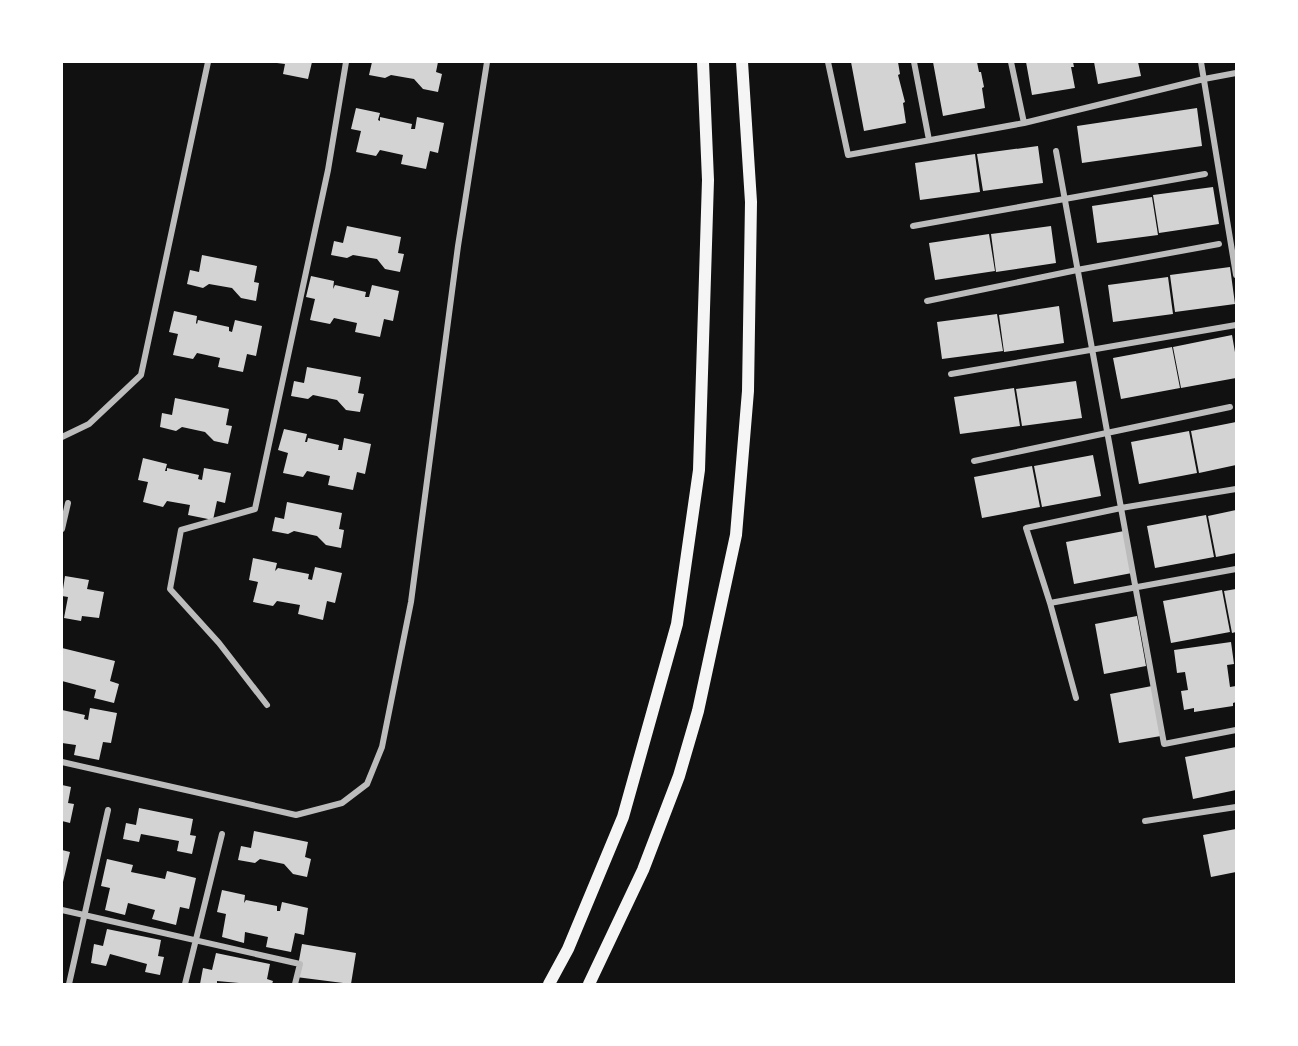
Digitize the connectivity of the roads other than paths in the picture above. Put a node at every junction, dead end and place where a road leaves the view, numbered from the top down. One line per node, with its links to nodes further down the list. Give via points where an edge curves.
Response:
1 (208, 62): 27 (street, via 141,375 88,424)
2 (346, 62): 37 (street, via 328,170 255,509 181,530 170,589)
3 (487, 62): 39 (street, via 458,246 411,602 382,747 367,784 342,803 296,815)
4 (703, 62): 50 (main road, via 708,180 699,470 677,624 623,817 568,949)
5 (742, 62): 51 (main road, via 751,202 748,391 736,535 698,711 679,776 643,870)
6 (828, 62): 13 (street, via 848,155)
7 (915, 62): 13 (street)
8 (1011, 62): 12 (street)
9 (1201, 62): 11 (street)
10 (1236, 73): 11 (street)
11 (1204, 79): 12 (street); 20 (street)
12 (1024, 123): 13 (street)
13 (929, 140)
14 (1056, 151): 16 (street)
15 (1205, 174): 16 (street)
16 (1065, 199): 17 (street); 19 (street)
17 (913, 226)
18 (1219, 244): 19 (street)
19 (1077, 270): 21 (street); 23 (street)
20 (1236, 275)
21 (927, 301)
22 (1236, 325): 23 (street)
23 (1092, 349): 24 (street); 26 (street)
24 (951, 374)
25 (1230, 408): 26 (street)
26 (1107, 432): 28 (street); 31 (street)
27 (62, 437)
28 (974, 461)
29 (1236, 489): 31 (street)
30 (68, 503): 32 (street)
31 (1121, 508): 34 (street); 35 (street, via 1026,528)
32 (62, 529)
33 (1236, 569): 34 (street)
34 (1136, 588): 35 (street); 38 (street, via 1164,744)
35 (1050, 603): 36 (street)
36 (1076, 698)
37 (267, 705)
38 (1236, 730)
39 (62, 762)
40 (1236, 807): 42 (street)
41 (108, 810): 45 (street)
42 (1145, 821)
43 (222, 834): 46 (street)
44 (62, 909): 45 (street)
45 (85, 915): 46 (street); 47 (street)
46 (195, 940): 48 (street); 49 (street, via 300,964)
47 (69, 984)
48 (185, 984)
49 (295, 984)
50 (549, 984)
51 (589, 984)

